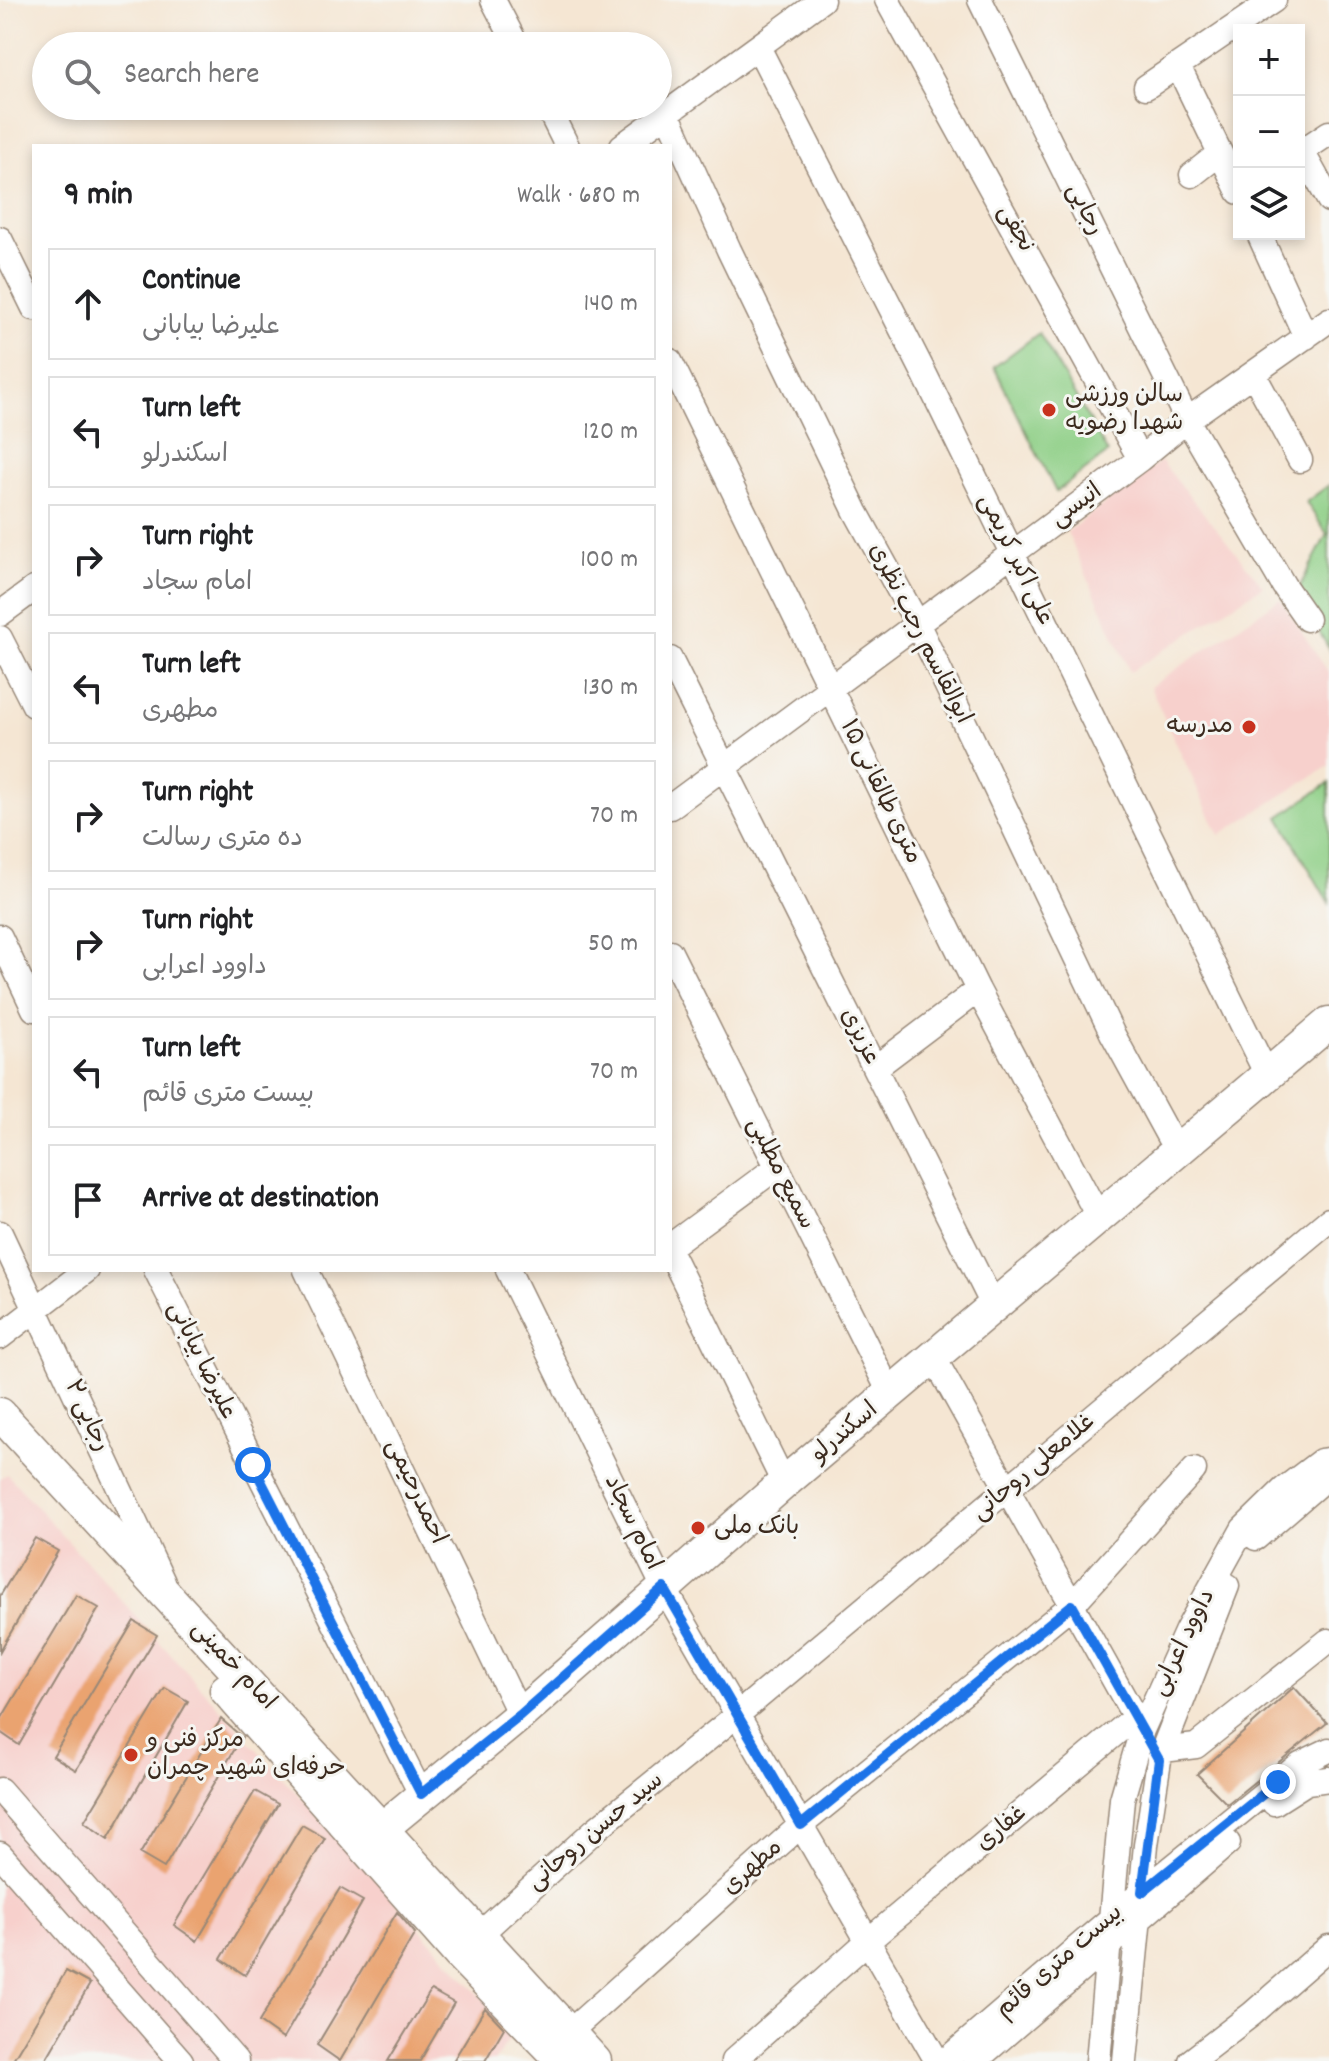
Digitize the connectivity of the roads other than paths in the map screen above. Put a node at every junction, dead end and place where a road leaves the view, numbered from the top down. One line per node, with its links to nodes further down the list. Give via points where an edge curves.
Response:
1 (493, 0): 7 (street)
2 (822, 0): 9 (street)
3 (887, 0): 33 (street, نجفی)
4 (980, 0): 32 (street, رجایی)
5 (1274, 0): 6 (street)
6 (1246, 24)
7 (510, 32)
8 (1233, 35): 10 (street)
9 (758, 47): 12 (street); 35 (street, علی اکبر کریمی)
10 (1178, 66): 11 (street); 20 (street)
11 (1146, 87)
12 (672, 109)
13 (554, 120): 17 (street)
14 (657, 120): 18 (street)
15 (670, 120): 39 (street, ابوالقاسم رجب نظری, via 856,512)
16 (1329, 133): 19 (street)
17 (566, 144)
18 (625, 144)
19 (1305, 146)
20 (1220, 153): 22 (street); 23 (street)
21 (1305, 158): 24 (street)
22 (1192, 175)
23 (1233, 180)
24 (1329, 200)
25 (0, 239): 27 (street)
26 (1262, 240): 29 (street)
27 (32, 304)
28 (1329, 320): 29 (street, انیسی)
29 (1306, 337): 31 (street, انیسی)
30 (672, 365): 42 (street, ۱۵ متری طالقانی)
31 (1254, 375): 32 (street, انیسی); 34 (street)
32 (1187, 420): 33 (street, انیسی); 38 (street, رجایی)
33 (1140, 459): 35 (street, انیسی)
34 (1300, 460)
35 (1011, 554): 39 (street, انیسی); 52 (street, علی اکبر کریمی)
36 (32, 590): 37 (street)
37 (0, 614)
38 (1307, 619)
39 (917, 623): 42 (street, انیسی); 53 (street, ابوالقاسم رجب نظری, via 1112,1033)
40 (0, 638): 43 (street)
41 (672, 663): 44 (street, عزیزی)
42 (829, 688): 44 (street, انیسی); 48 (street, ۱۵ متری طالقانی)
43 (32, 701)
44 (722, 768): 45 (street, انیسی); 51 (street, عزیزی)
45 (672, 806)
46 (0, 937): 49 (street)
47 (672, 956): 54 (street, سمیع مطلبی)
48 (978, 990): 51 (street); 55 (street, ۱۵ متری طالقانی)
49 (32, 1005)
50 (1329, 1023): 52 (main road, اسکندرلو)
51 (875, 1068): 64 (street, عزیزی)
52 (1267, 1075): 53 (main road, اسکندرلو)
53 (1177, 1152): 55 (main road, اسکندرلو)
54 (777, 1167): 58 (street); 68 (street, سمیع مطلبی)
55 (1099, 1218): 64 (main road, اسکندرلو)
56 (1329, 1220): 73 (street, غلامعلی روحانی)
57 (0, 1233): 65 (street, رجایی ۲)
58 (672, 1247)
59 (672, 1253): 72 (street)
60 (84, 1272): 65 (street)
61 (157, 1272): 85 (street, علیرضا بیابانی)
62 (307, 1272): 78 (street, احمدرحیمی)
63 (509, 1272): 74 (street, امام سجاد)
64 (994, 1307): 67 (main road, اسکندرلو)
65 (36, 1309): 66 (street); 75 (street, رجایی ۲)
66 (0, 1337)
67 (934, 1358): 68 (main road, اسکندرلو); 73 (street)
68 (891, 1395): 72 (main road, اسکندرلو)
69 (4, 1437): 75 (main road, امام خمینی); 87 (main road, امام خمینی)
70 (1194, 1470): 76 (street, مطهری)
71 (1328, 1475): 80 (street, داوود اعرابی, via 1321,1461 1243,1529); 82 (street, داوود اعرابی, via 1258,1535 1224,1591)
72 (784, 1483): 74 (main road, اسکندرلو)
73 (1008, 1490): 76 (street); 79 (street, غلامعلی روحانی)
74 (664, 1588): 78 (main road, اسکندرلو); 79 (street, امام سجاد)
75 (171, 1600): 87 (main road, امام خمینی)
76 (1072, 1605): 80 (street); 86 (street, مطهری)
77 (1328, 1641): 82 (street, via 1196,1746)
78 (520, 1715): 85 (main road, اسکندرلو)
79 (737, 1715): 86 (street, امام سجاد); 93 (street, سید حسن روحانی, via 595,1830)
80 (1139, 1723): 82 (street); 91 (street, داوود اعرابی, via 1122,1799); 92 (street, غفاری)
81 (1329, 1750): 89 (street, بیست متری قائم, via 1300,1764)
82 (1161, 1755): 89 (street, داوود اعرابی)
83 (1329, 1779): 90 (street, بیست متری قائم, via 1287,1792)
84 (0, 1790): 98 (street)
85 (421, 1794): 87 (main road, اسکندرلو)
86 (801, 1825): 92 (street, امام سجاد); 96 (street, مطهری)
87 (373, 1835): 93 (main road, امام خمینی)
88 (0, 1854): 97 (street)
89 (1142, 1892): 90 (street, داوود اعرابی); 91 (street, بیست متری قائم)
90 (1139, 1918): 94 (street, بیست متری قائم); 105 (street, داوود اعرابی)
91 (1109, 1919): 94 (street, داوود اعرابی); 102 (street, بیست متری قائم)
92 (868, 1941): 100 (street, غفاری); 101 (street, امام سجاد)
93 (469, 1944): 96 (main road, امام خمینی)
94 (1108, 1945): 103 (street, بیست متری قائم); 104 (street, داوود اعرابی)
95 (1329, 1947): 106 (street)
96 (561, 2047): 99 (main road, امام خمینی)
97 (181, 2061)
98 (236, 2061)
99 (595, 2061)
100 (733, 2061)
101 (937, 2061)
102 (945, 2061)
103 (975, 2061)
104 (1098, 2061)
105 (1125, 2061)
106 (1191, 2061)

